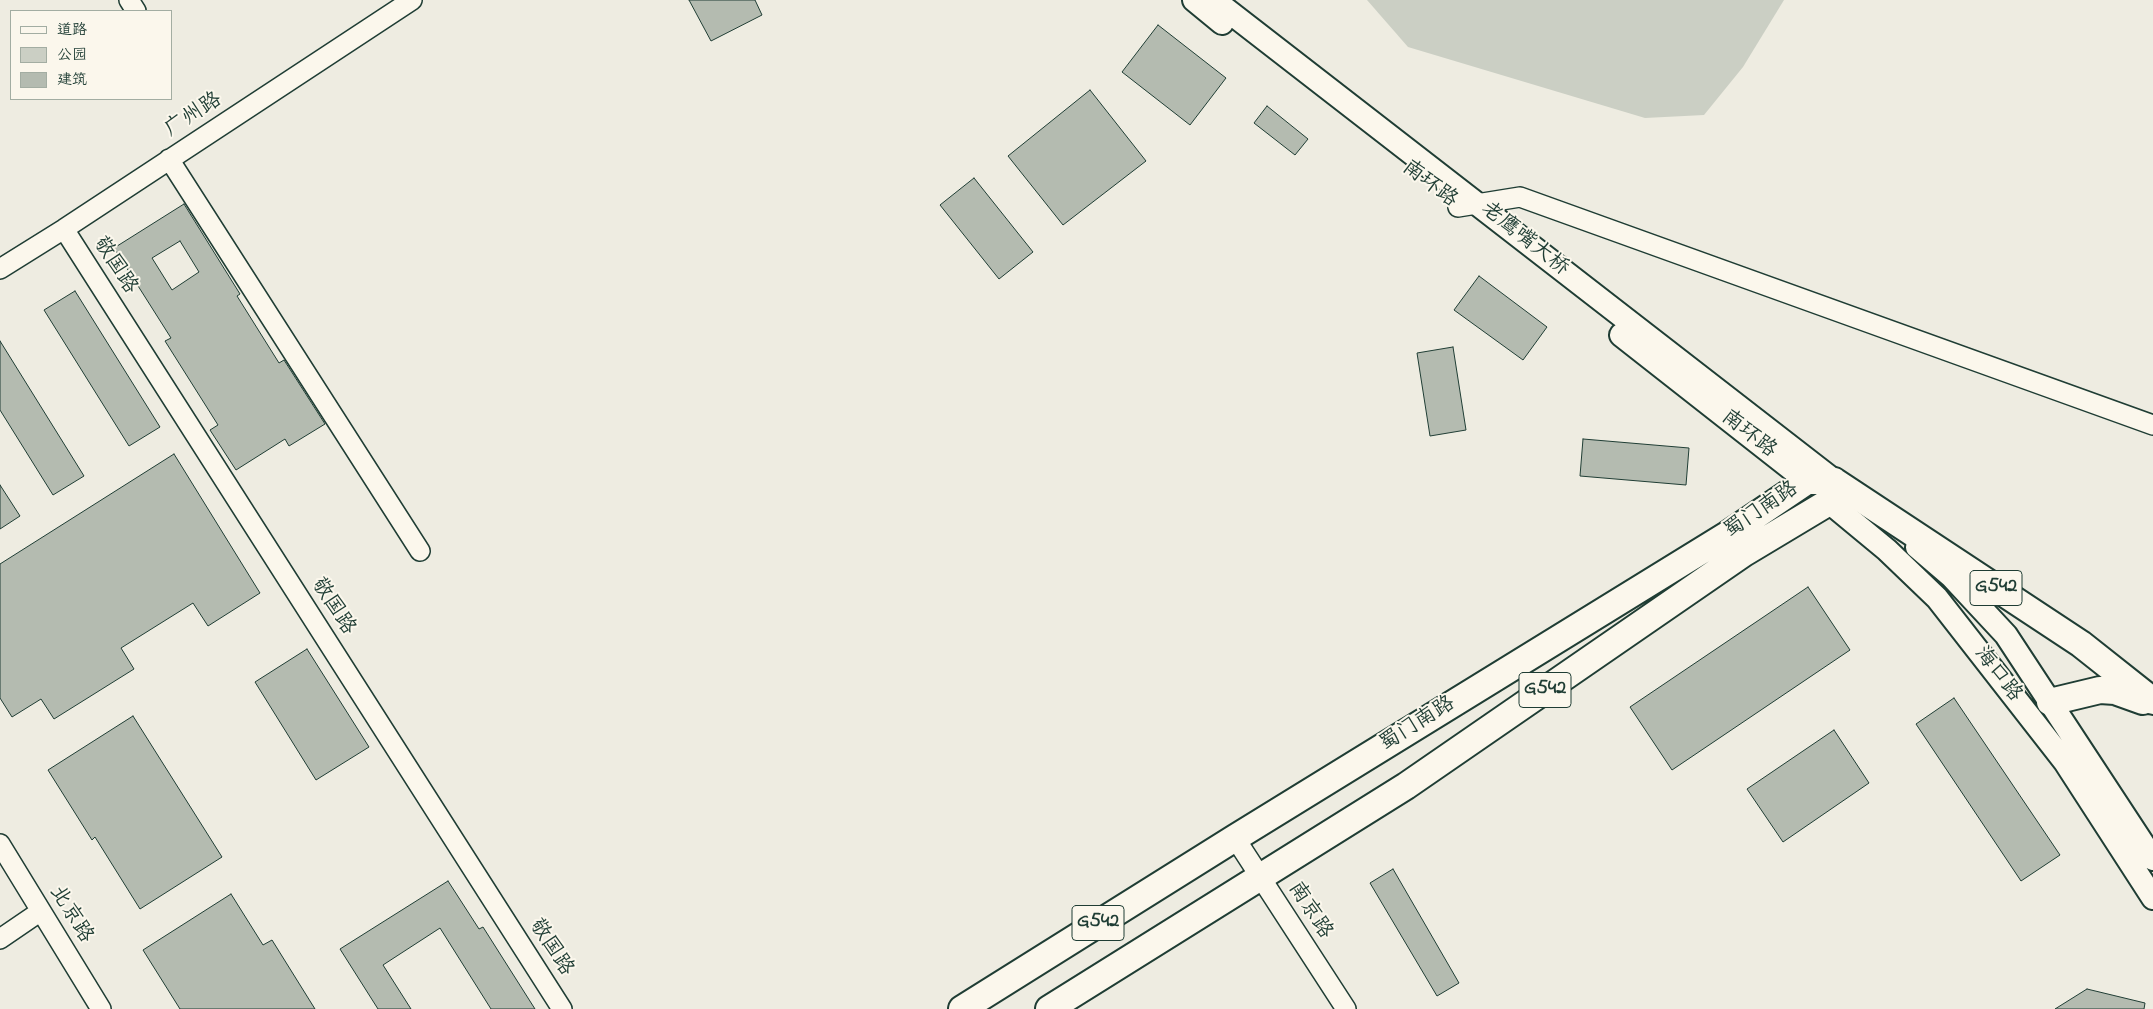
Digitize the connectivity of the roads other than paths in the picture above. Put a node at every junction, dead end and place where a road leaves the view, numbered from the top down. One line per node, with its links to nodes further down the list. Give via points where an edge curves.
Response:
1 (412, 0): 4 (street, 广州路)
2 (1194, 0): 5 (main road, 南环路)
3 (1214, 0): 5 (main road, 老鹰嘴大桥)
4 (170, 159): 6 (street, 广州路); 11 (street)
5 (1468, 206): 8 (street, via 1520,197); 9 (main road, 南环路); 10 (main road, 老鹰嘴大桥)
6 (64, 229): 7 (street, 广州路); 22 (street, 敬国路)
7 (0, 269)
8 (2153, 425)
9 (1807, 481): 10 (highway, 海口路); 14 (highway, 蜀门南路 / G542, via 1728,535)
10 (1831, 491): 12 (main road, 海口路, via 1904,536 1952,577 2006,635); 13 (highway, G542, via 2080,644); 17 (highway, 蜀门南路 / G542, via 1406,786); 18 (main road, 海口路, via 1937,598 2065,762)
11 (420, 550)
12 (2050, 702): 13 (highway, via 2108,690); 16 (main road, 海口路)
13 (2153, 703)
14 (1234, 838): 17 (street, 南京路); 23 (highway, 蜀门南路 / G542)
15 (0, 844): 19 (street, 北京路)
16 (2153, 859)
17 (1260, 877): 24 (highway, 蜀门南路 / G542); 25 (street, 南京路)
18 (2153, 898)
19 (41, 911): 20 (street); 21 (street, 北京路)
20 (0, 939)
21 (102, 1009)
22 (562, 1009)
23 (962, 1009)
24 (1049, 1009)
25 (1346, 1009)

